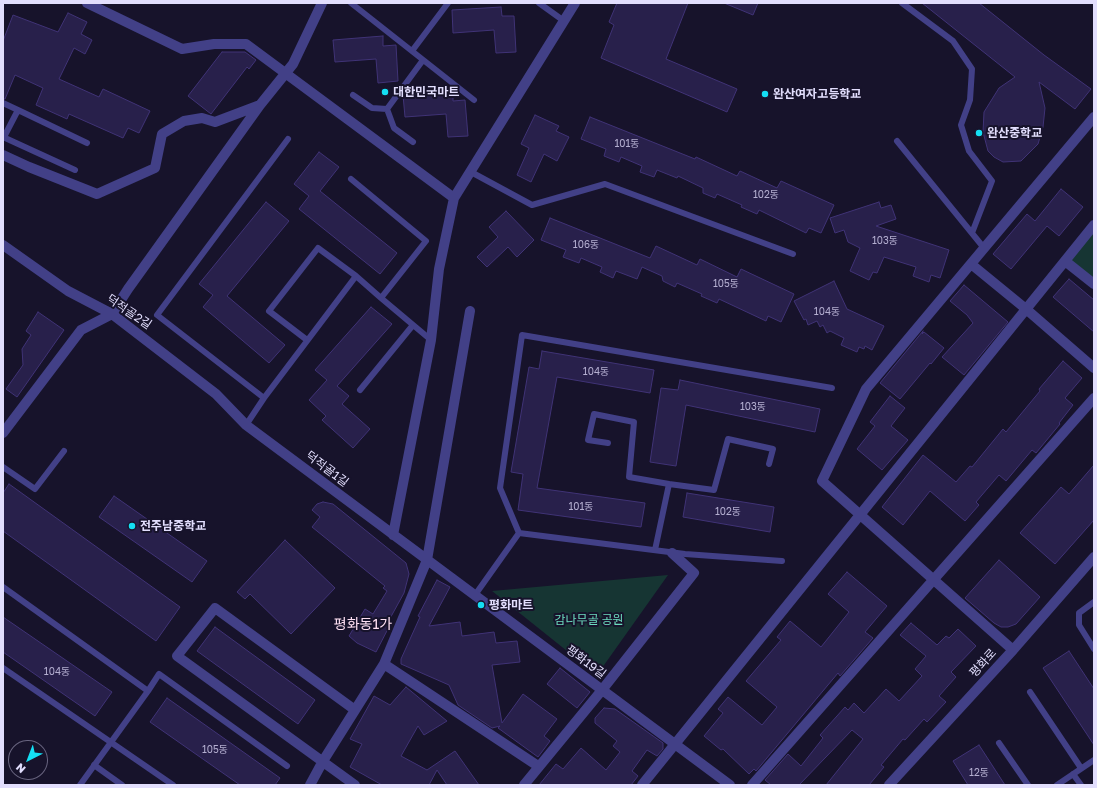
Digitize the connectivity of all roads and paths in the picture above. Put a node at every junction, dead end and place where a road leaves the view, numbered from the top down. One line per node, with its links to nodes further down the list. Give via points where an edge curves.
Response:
1 (87, 3): 11 (street, via 182,49 214,44 246,44)
2 (322, 3): 11 (street)
3 (351, 3): 9 (lane)
4 (448, 3): 9 (lane)
5 (539, 3): 8 (lane)
6 (575, 3): 8 (street)
7 (902, 3): 30 (lane, via 953,41 972,69 970,100 961,125 969,151 992,181)
8 (564, 21): 26 (street)
9 (412, 51): 10 (lane)
10 (423, 60): 13 (lane); 16 (lane)
11 (286, 74): 15 (street); 28 (street)
12 (353, 95): 16 (lane, via 372,108)
13 (474, 100)
14 (3, 103): 17 (lane)
15 (260, 105): 24 (street, via 215,122 202,118 184,121 162,134 154,168 98,194); 41 (street)
16 (387, 109): 22 (lane, via 394,128)
17 (18, 110): 19 (lane); 23 (lane)
18 (1094, 117): 32 (street)
19 (4, 137): 25 (lane)
20 (288, 139): 49 (lane, via 157,315)
21 (897, 141): 30 (lane)
22 (414, 142)
23 (87, 143)
24 (3, 154)
25 (75, 170)
26 (471, 172): 28 (street); 33 (lane, via 532,204 605,184)
27 (351, 179): 38 (lane, via 426,241)
28 (454, 198): 44 (street, via 439,269)
29 (1094, 225): 34 (street)
30 (972, 232): 32 (lane)
31 (3, 245): 41 (street, 덕적골2길, via 68,291)
32 (984, 248): 35 (street)
33 (793, 254)
34 (1065, 261): 37 (street); 39 (street)
35 (971, 264): 39 (street); 58 (street, via 866,389 822,481)
36 (356, 276): 38 (lane); 43 (lane); 43 (lane, via 318,248 269,311)
37 (1094, 284)
38 (381, 298): 42 (lane)
39 (1026, 309): 45 (street); 58 (street)
40 (470, 311): 64 (street)
41 (112, 314): 48 (street, 덕적골2길); 52 (street, via 81,330)
42 (413, 325): 44 (lane); 47 (lane)
43 (307, 340): 49 (lane)
44 (431, 340): 60 (street)
45 (1094, 368)
46 (832, 388): 59 (lane, via 522,335 500,488)
47 (360, 390)
48 (216, 394): 51 (street, 덕적골1길)
49 (264, 398): 51 (lane)
50 (1094, 398): 66 (street)
51 (246, 425): 60 (street, 덕적골1길)
52 (3, 433)
53 (608, 443): 57 (lane, via 588,440 594,414 634,422 629,477)
54 (64, 451): 56 (lane, via 35,489)
55 (769, 464): 57 (lane, via 773,449 728,439 714,490)
56 (3, 467)
57 (669, 484): 61 (lane)
58 (860, 514): 66 (street); 80 (street)
59 (519, 533): 61 (lane); 68 (lane)
60 (393, 535): 64 (street, 덕적골1길)
61 (656, 550): 62 (lane)
62 (672, 553): 65 (lane); 74 (street, via 694,573)
63 (1094, 557): 71 (street, 평화로)
64 (427, 560): 68 (street, 평화19길); 72 (street)
65 (782, 561)
66 (934, 580): 71 (street); 96 (street)
67 (3, 587): 75 (lane)
68 (475, 595): 74 (street, 평화19길)
69 (1094, 602): 70 (lane, via 1078,613 1079,625)
70 (1094, 649)
71 (1013, 650): 97 (street, 평화로)
72 (384, 664): 77 (street); 85 (street)
73 (3, 668): 78 (lane)
74 (602, 690): 80 (street, 평화19길); 85 (street)
75 (148, 691): 78 (lane); 84 (lane, via 159,674)
76 (1030, 692): 86 (lane)
77 (355, 710): 82 (street); 82 (street, via 215,608 177,656)
78 (110, 742): 83 (lane); 90 (lane)
79 (999, 743): 98 (lane)
80 (675, 744): 94 (street); 95 (street, 평화19길)
81 (1094, 760): 86 (lane)
82 (323, 761): 91 (street); 92 (street)
83 (94, 765): 88 (lane); 89 (lane)
84 (287, 766)
85 (538, 766): 93 (street)
86 (1081, 768): 87 (lane)
87 (1073, 774): 99 (lane); 100 (lane)
88 (80, 785)
89 (122, 785)
90 (172, 785)
91 (310, 785)
92 (355, 785)
93 (524, 785)
94 (642, 785)
95 (730, 785)
96 (752, 785)
97 (889, 785)
98 (1028, 785)
99 (1057, 785)
100 (1081, 785)

